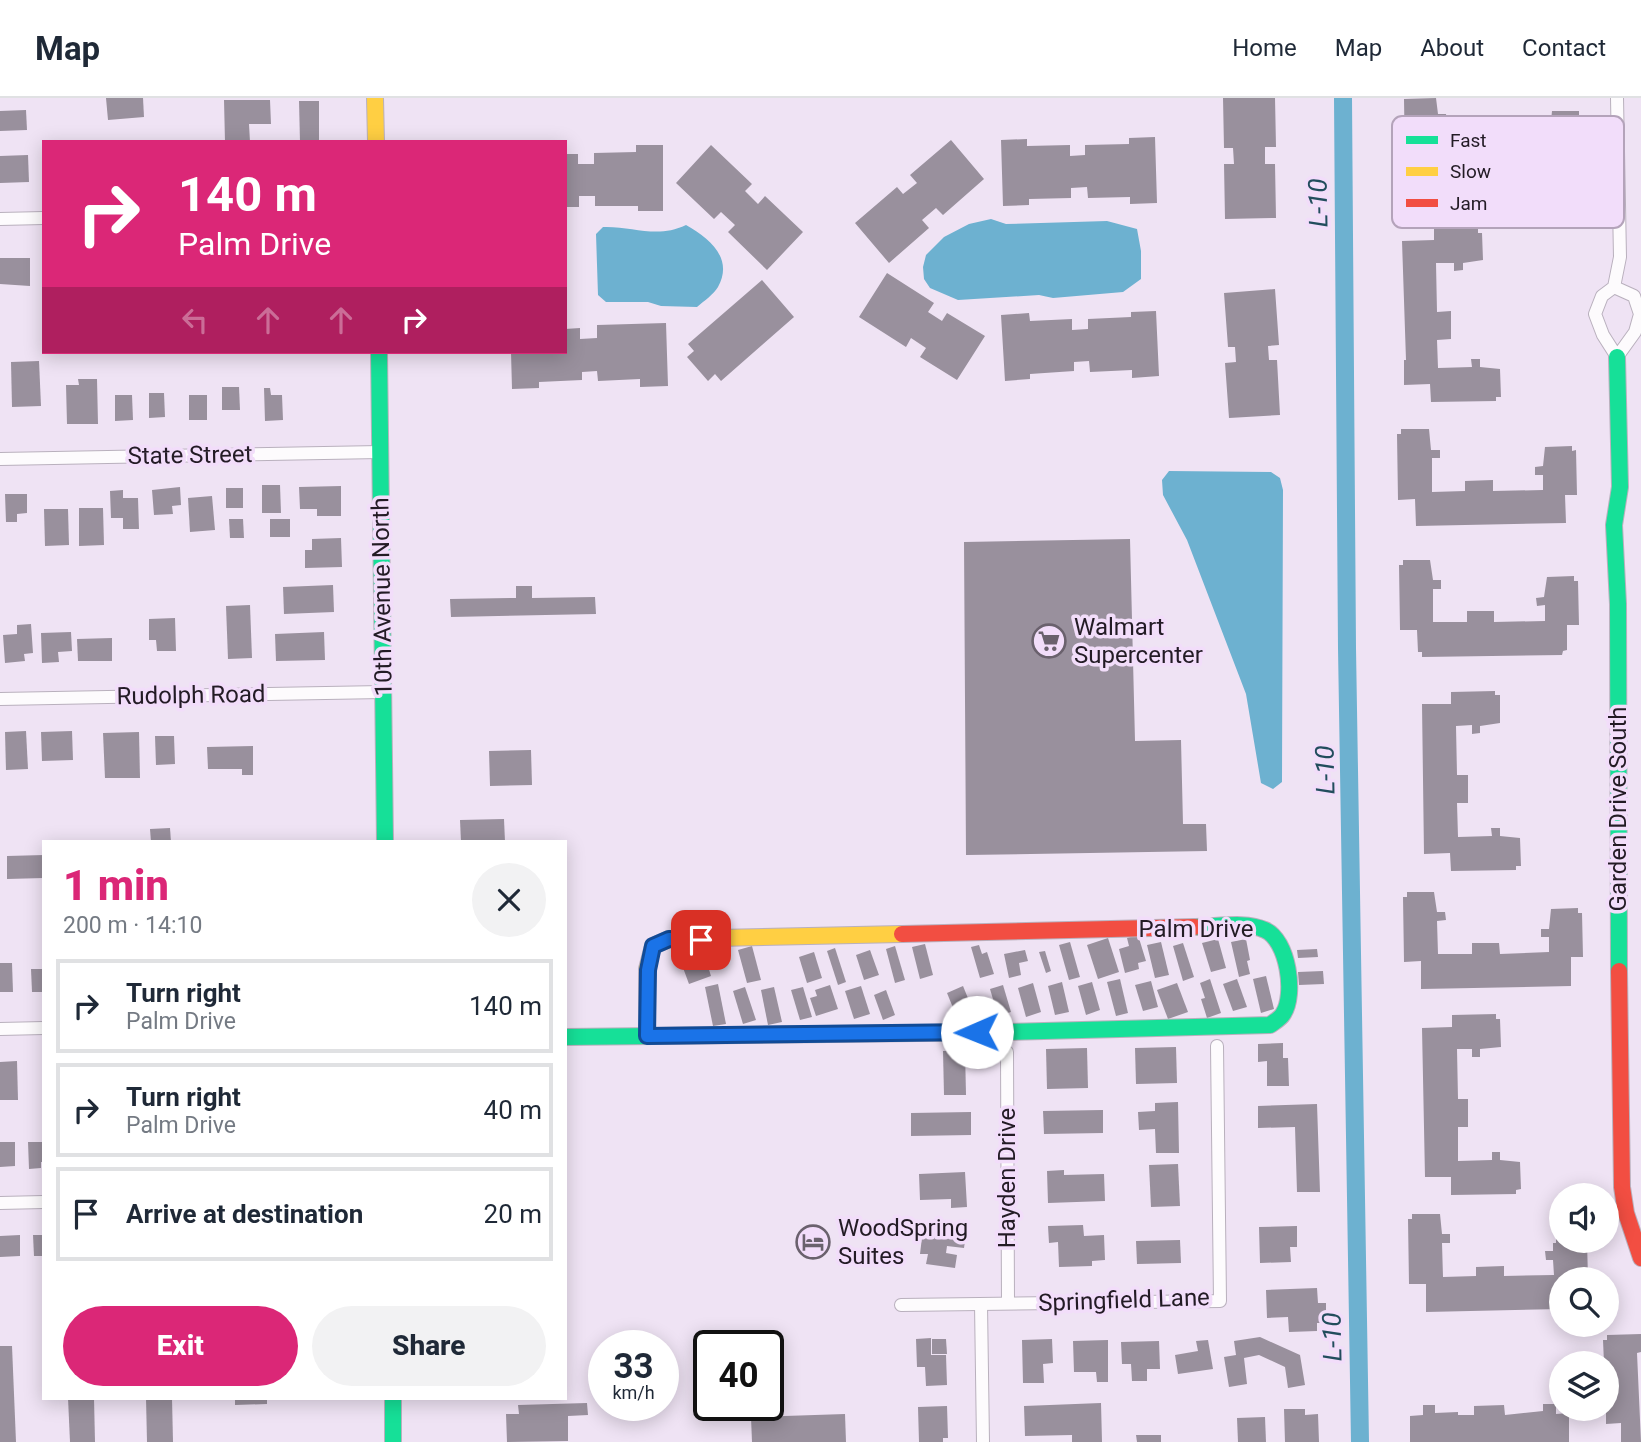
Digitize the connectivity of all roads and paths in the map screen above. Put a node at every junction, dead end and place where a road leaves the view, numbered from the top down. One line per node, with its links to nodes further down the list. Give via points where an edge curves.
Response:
1 (375, 98): 4 (street)
2 (1617, 98): 3 (street, Garden Drive South)
3 (1617, 116)
4 (376, 140)
5 (42, 218): 6 (street)
6 (0, 219)
7 (1619, 228): 8 (street, Garden Drive South)
8 (1614, 287): 10 (street, Garden Drive South, via 1602,296 1595,314); 10 (street, via 1634,296 1640,314 1635,332)
9 (379, 354): 11 (street, 10th Avenue North)
10 (1617, 357): 24 (street, Garden Drive South, via 1619,487 1614,525 1622,1187)
11 (380, 452): 12 (street, State Street); 13 (street, 10th Avenue North)
12 (0, 459)
13 (383, 692): 14 (street, Rudolph Road); 15 (street, 10th Avenue North)
14 (0, 699)
15 (385, 840)
16 (42, 1028): 17 (street)
17 (0, 1029)
18 (647, 1036): 18 (street, Palm Drive, via 1270,1025 1282,1016 1287,999 1286,954 1279,939 1252,926 669,939 653,946); 19 (street, Palm Drive)
19 (567, 1037)
20 (1217, 1046): 25 (street, Springfield Lane, via 1220,1301)
21 (1007, 1052): 25 (street, Hayden Drive)
22 (42, 1202): 23 (street)
23 (0, 1203)
24 (1641, 1258)
25 (1008, 1303): 26 (street, Springfield Lane)
26 (981, 1304): 27 (street, Springfield Lane); 30 (street)
27 (901, 1305)
28 (393, 1400): 29 (street)
29 (393, 1442)
30 (983, 1442)

